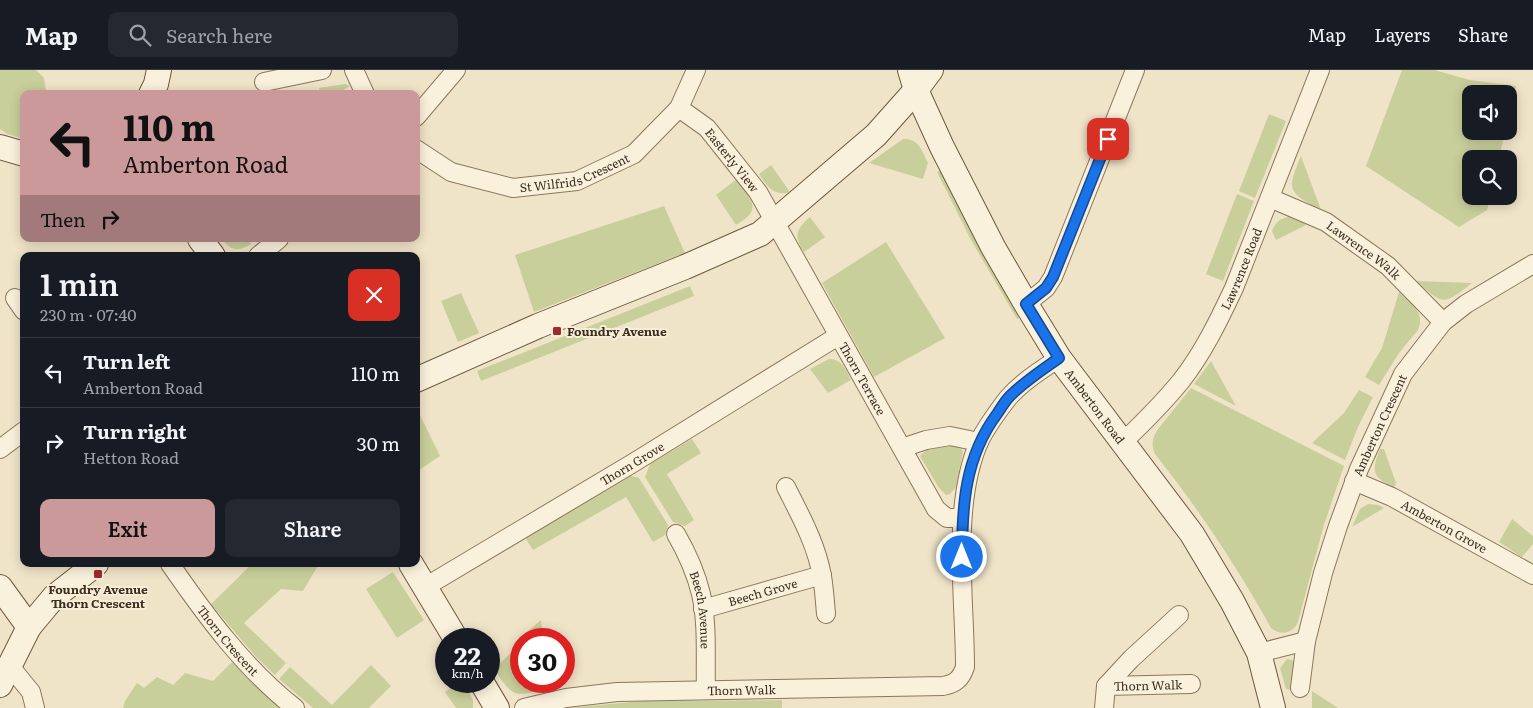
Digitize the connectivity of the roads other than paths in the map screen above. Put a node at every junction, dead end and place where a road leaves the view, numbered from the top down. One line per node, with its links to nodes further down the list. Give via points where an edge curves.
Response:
1 (159, 70): 11 (street)
2 (322, 70): 10 (street)
3 (354, 70): 12 (street)
4 (456, 70): 14 (street)
5 (696, 70): 13 (street, St Wilfrids Crescent)
6 (931, 70): 9 (street)
7 (1135, 70): 23 (street, via 1053,277 1046,288)
8 (1320, 70): 18 (street, Lawrence Road)
9 (913, 80): 19 (street, via 876,135); 23 (street, Amberton Road, via 965,193)
10 (264, 82)
11 (153, 90)
12 (363, 90)
13 (678, 108): 16 (street, St Wilfrids Crescent, via 634,154 577,181 513,188 451,172); 19 (street, Easterly View, via 707,128 758,192)
14 (420, 112)
15 (0, 147): 17 (street)
16 (420, 152)
17 (20, 153)
18 (1270, 198): 24 (street, Lawrence Walk, via 1326,222 1388,266); 30 (street, Lawrence Road, via 1234,288 1201,351 1182,380)
19 (775, 222): 25 (street, Thorn Terrace); 27 (street, via 743,242)
20 (276, 242): 21 (street)
21 (263, 252)
22 (1533, 264): 24 (street, Amberton Crescent, via 1466,304)
23 (1026, 304): 26 (street, Amberton Road)
24 (1443, 322): 33 (street, Amberton Crescent, via 1403,374)
25 (838, 336): 31 (street, Thorn Terrace); 43 (street, Thorn Grove)
26 (1059, 358): 29 (street, via 1009,397); 30 (street, Amberton Road)
27 (420, 378)
28 (20, 434): 32 (street)
29 (979, 442): 31 (street, via 950,436); 35 (street, via 969,473)
30 (1123, 442): 50 (street, Amberton Road, via 1192,534)
31 (902, 448): 35 (street, Thorn Terrace, via 936,508 947,518)
32 (0, 449)
33 (1354, 481): 41 (street, Amberton Grove, via 1392,497); 49 (street, Amberton Crescent, via 1326,564)
34 (786, 487): 40 (street, via 814,546)
35 (962, 518): 55 (street, Thorn Walk, via 965,667 958,681 944,686)
36 (676, 534): 44 (street, Beech Avenue, via 687,553)
37 (92, 567): 47 (street, via 54,597)
38 (172, 567): 58 (street, Thorn Crescent, via 225,639)
39 (413, 567): 43 (street)
40 (822, 575): 44 (street, Beech Grove); 45 (street)
41 (1533, 575)
42 (0, 587): 47 (street)
43 (425, 587): 48 (street)
44 (703, 609): 55 (street, Beech Avenue)
45 (826, 614)
46 (1179, 615): 53 (street)
47 (29, 627): 51 (street)
48 (449, 628)
49 (1306, 641): 50 (street); 54 (street, Amberton Crescent)
50 (1259, 653): 62 (street, Amberton Road)
51 (5, 675): 57 (street, via 31,692)
52 (1190, 684): 53 (street, Thorn Walk)
53 (1106, 686): 61 (street)
54 (1300, 688)
55 (706, 690): 60 (street, Thorn Walk, via 617,692 566,698)
56 (489, 693): 59 (street)
57 (35, 708)
58 (296, 708)
59 (497, 708)
60 (524, 708)
61 (1104, 708)
62 (1274, 708)

